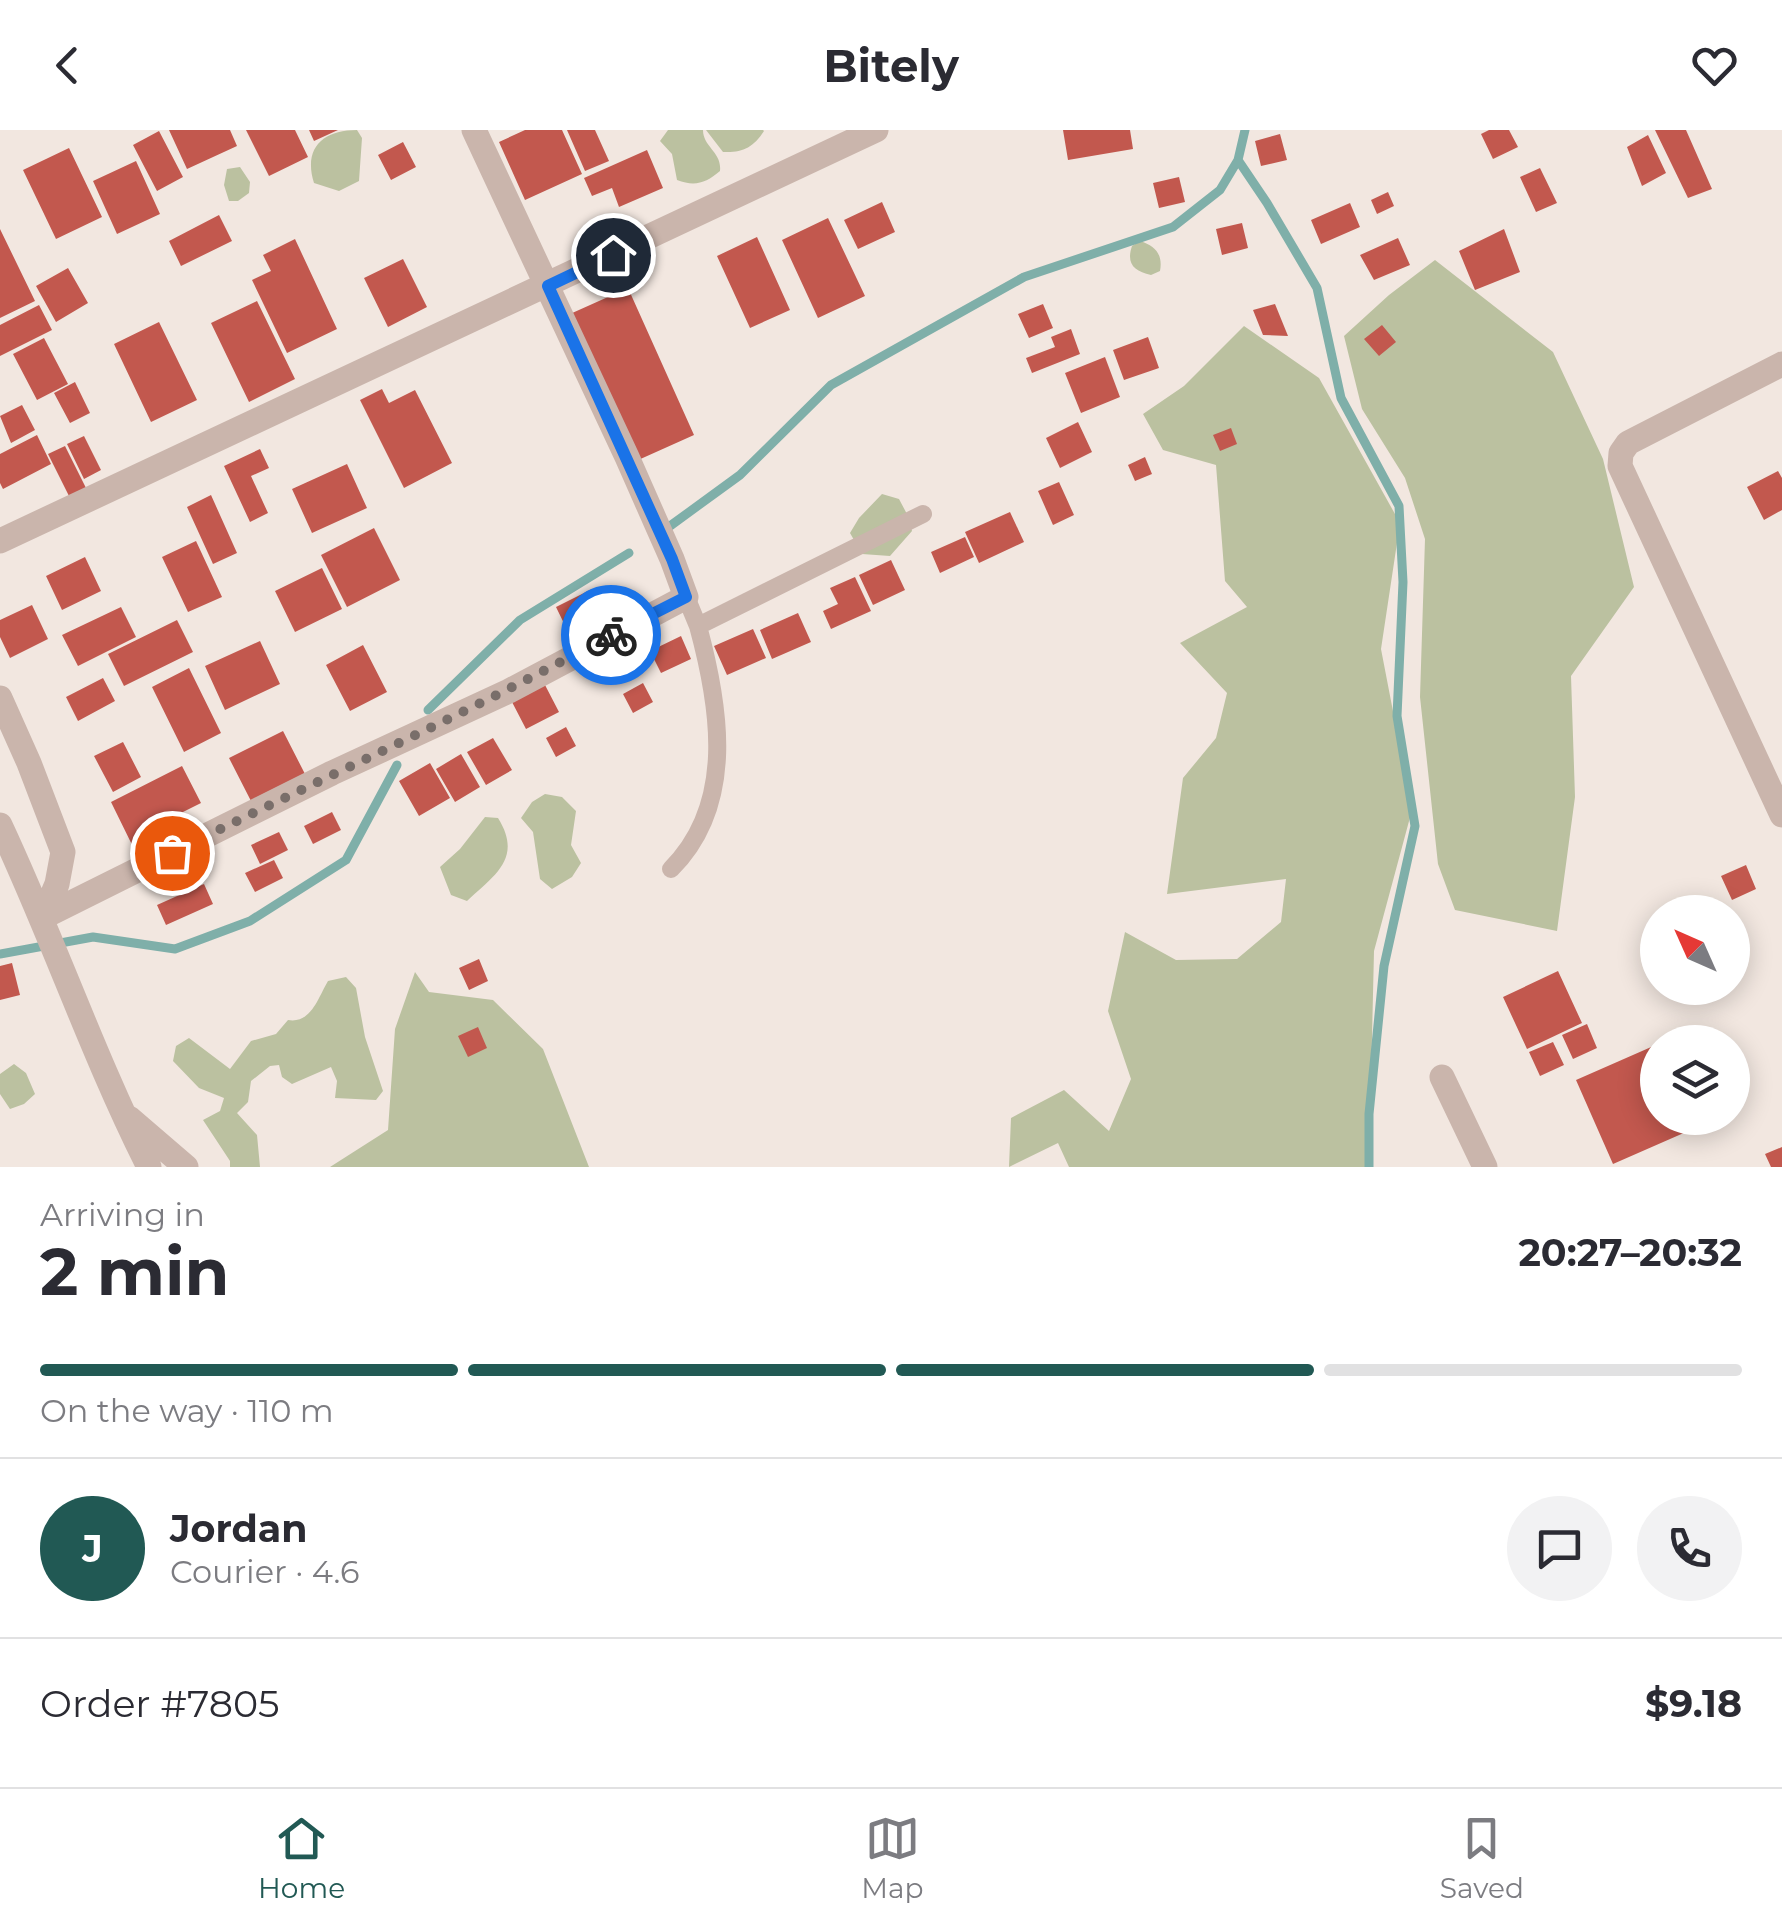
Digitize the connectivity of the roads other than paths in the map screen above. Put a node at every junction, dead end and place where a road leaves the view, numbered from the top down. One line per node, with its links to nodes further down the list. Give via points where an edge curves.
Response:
1 (474, 130): 3 (street)
2 (876, 130): 3 (street)
3 (548, 286): 6 (street); 7 (street)
4 (1782, 364): 10 (street, via 1628,443 1620,466)
5 (923, 514): 8 (lane)
6 (0, 541)
7 (686, 597): 8 (lane); 13 (street, via 509,691 332,773)
8 (698, 626): 12 (lane, via 712,685 717,780 688,853)
9 (0, 698): 13 (street, via 63,852)
10 (1782, 814)
11 (0, 825): 13 (street)
12 (671, 869)
13 (46, 927): 15 (street)
14 (1442, 1076): 18 (street)
15 (121, 1111): 16 (street); 17 (street)
16 (149, 1167)
17 (186, 1167)
18 (1485, 1167)

